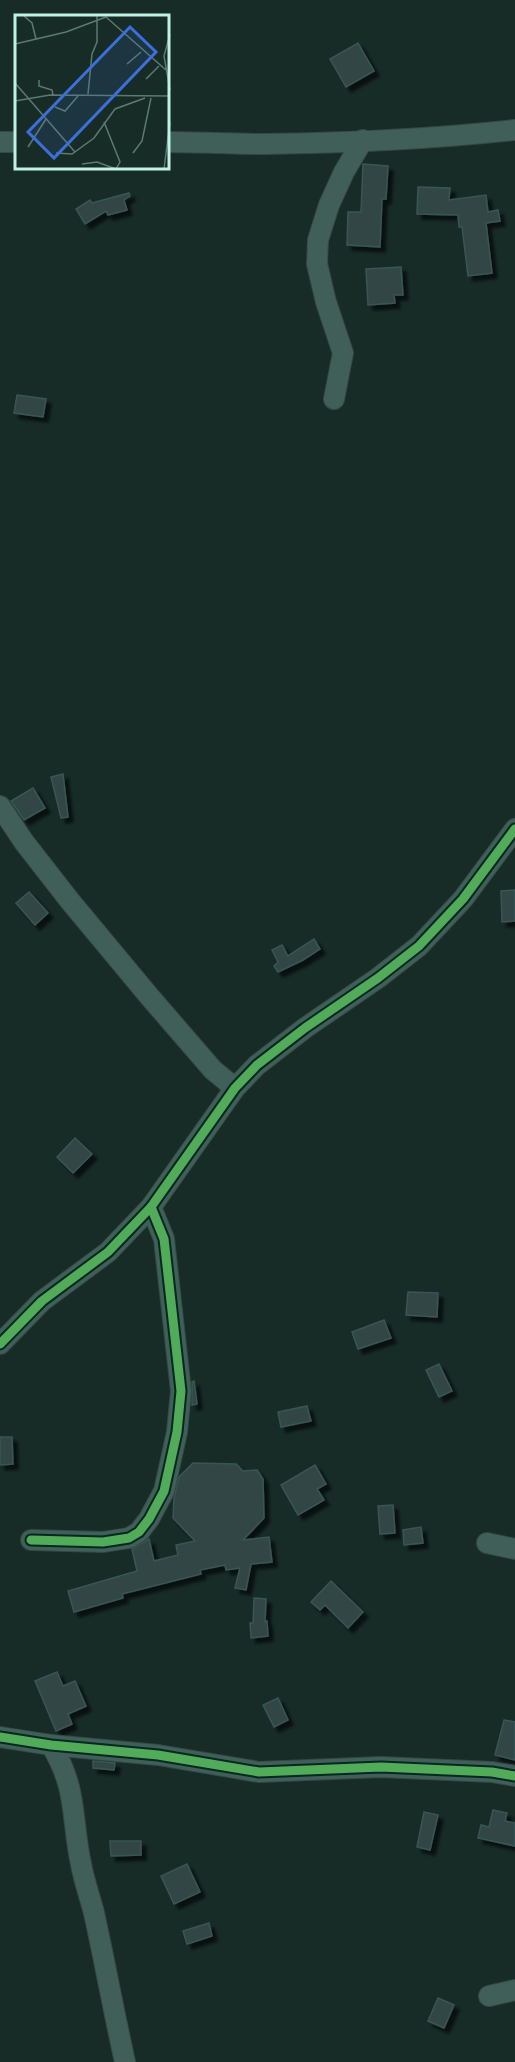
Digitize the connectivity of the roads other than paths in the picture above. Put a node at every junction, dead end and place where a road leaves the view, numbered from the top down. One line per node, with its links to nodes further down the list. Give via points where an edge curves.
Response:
1 (515, 130): 2 (street)
2 (363, 140): 3 (street); 4 (street, via 328,205 318,240 318,264 343,353)
3 (170, 142)
4 (334, 399)
5 (0, 806): 7 (street, via 24,842 148,996 213,1070)
6 (515, 829): 7 (street, via 463,899 419,946 257,1065)
7 (235, 1088): 8 (street)
8 (151, 1207): 9 (street, via 108,1252 42,1301); 10 (street, via 164,1239 181,1391 164,1491 150,1519 129,1538 103,1542)
9 (0, 1344)
10 (30, 1540)
11 (487, 1543): 12 (street)
12 (515, 1548)
13 (0, 1737): 14 (street)
14 (51, 1745): 15 (street, via 158,1755 259,1772 381,1767); 18 (street, via 69,1781 81,1864)
15 (515, 1776)
16 (515, 1990): 17 (street)
17 (489, 1996)
18 (124, 2062)

